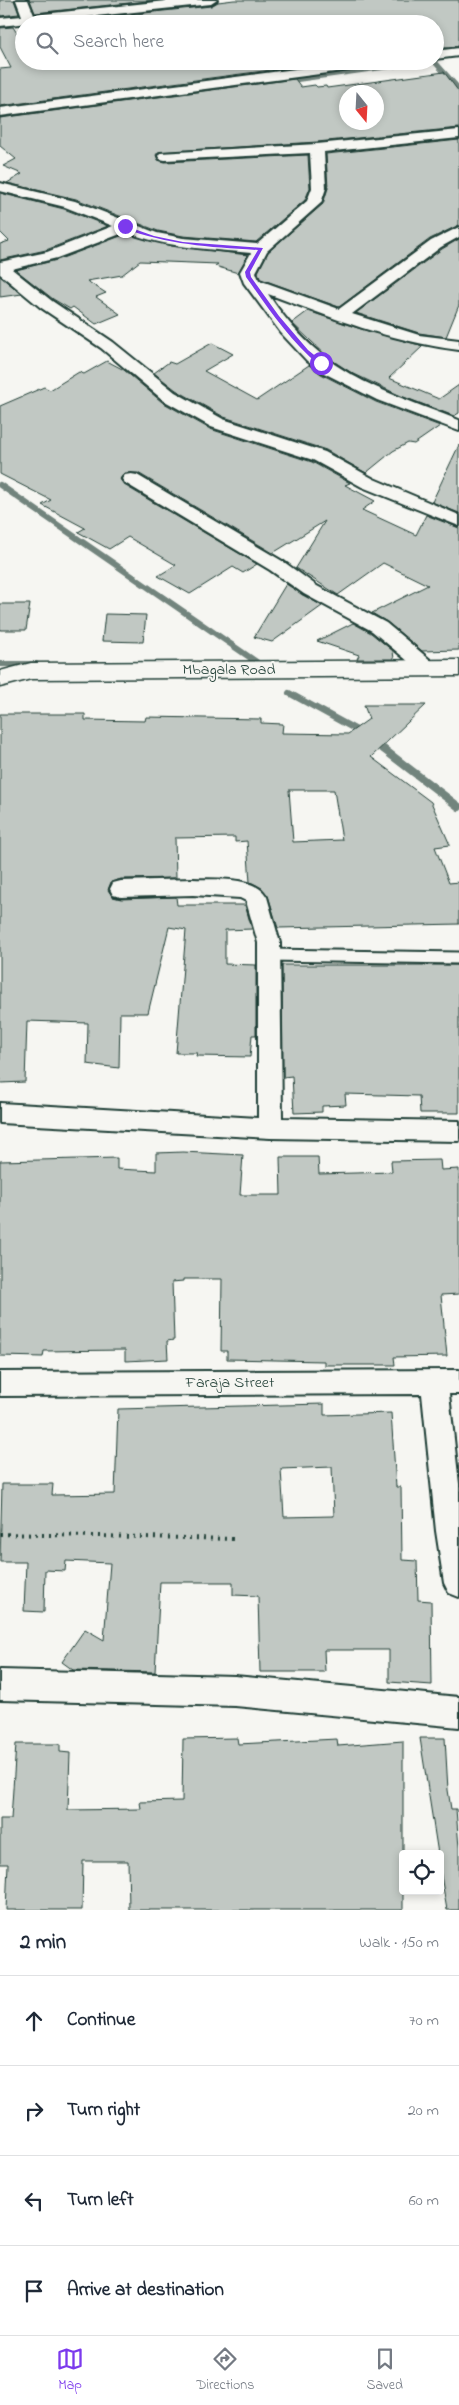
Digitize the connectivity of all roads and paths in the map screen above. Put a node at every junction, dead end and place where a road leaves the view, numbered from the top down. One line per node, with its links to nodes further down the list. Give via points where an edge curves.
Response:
1 (22, 0): 4 (street)
2 (211, 0): 3 (street)
3 (134, 4): 5 (street)
4 (28, 15)
5 (58, 15)
6 (15, 20): 7 (street)
7 (0, 22)
8 (444, 55): 9 (street)
9 (457, 55)
10 (320, 70): 11 (street)
11 (0, 112)
12 (459, 134): 13 (street)
13 (317, 148): 14 (street); 18 (street, via 319,188 314,203)
14 (164, 156)
15 (0, 187): 16 (street, via 70,204)
16 (125, 226): 18 (street, via 153,237 183,243); 19 (street, via 52,255)
17 (459, 231): 21 (street, via 436,244)
18 (261, 249): 20 (street, via 248,272)
19 (1, 267): 25 (street, via 46,304 107,345 169,396 209,418 319,456 368,483)
20 (252, 283): 21 (street); 23 (street, via 277,318 315,359 340,376)
21 (342, 314): 22 (street, via 419,340)
22 (459, 345)
23 (459, 426)
24 (131, 479): 26 (street, via 277,566 316,594 371,622 405,644)
25 (459, 521)
26 (428, 668): 27 (street, Mbagala Road); 28 (street, Mbagala Road, via 31,671)
27 (459, 668)
28 (0, 680): 29 (street, Mbagala Road, via 29,687)
29 (459, 684)
30 (121, 889): 31 (street, via 193,887 245,890 256,897 262,911)
31 (269, 955): 32 (lane); 34 (street)
32 (459, 958)
33 (0, 1113): 34 (street)
34 (270, 1128): 35 (street)
35 (459, 1130)
36 (446, 1382): 37 (street, Faraja Street); 40 (street, via 450,1531)
37 (0, 1384)
38 (0, 1534): 39 (path)
39 (236, 1539)
40 (459, 1583)
41 (0, 1685): 42 (street, via 236,1691)
42 (459, 1712)

